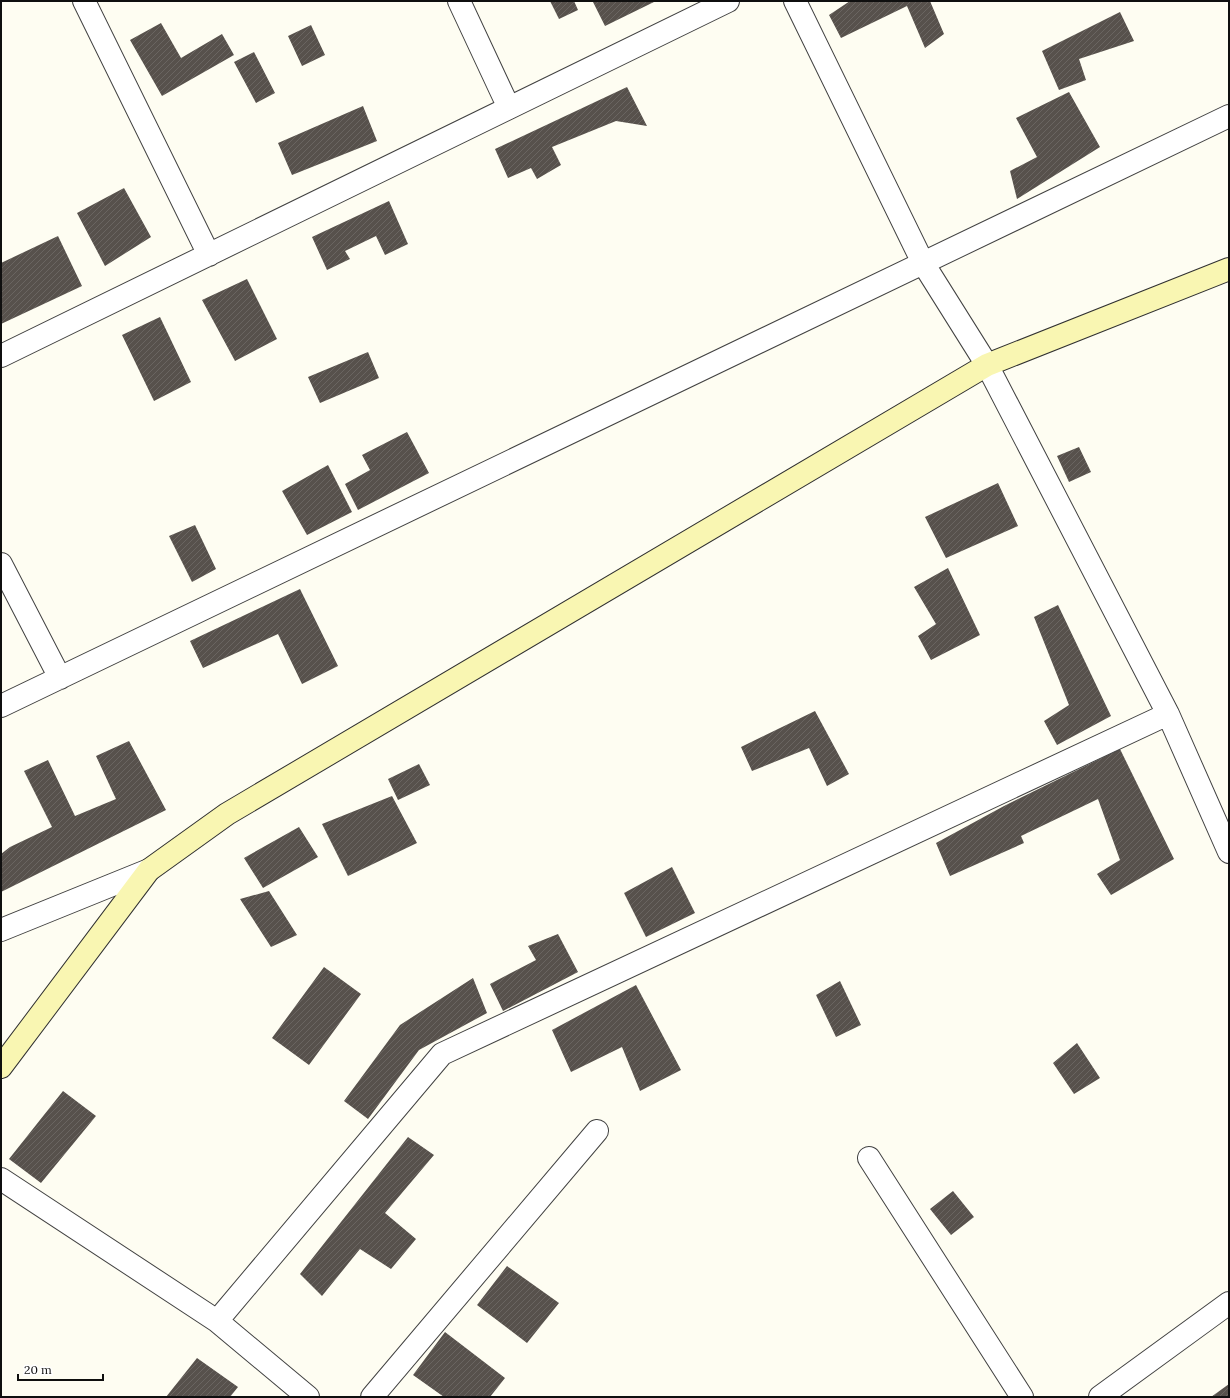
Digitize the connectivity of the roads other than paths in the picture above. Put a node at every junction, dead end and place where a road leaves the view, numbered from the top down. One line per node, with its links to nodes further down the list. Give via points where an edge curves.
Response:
1 (84, 1): 7 (street)
2 (459, 1): 5 (street)
3 (728, 1): 5 (street)
4 (795, 1): 8 (street)
5 (509, 108): 7 (street)
6 (1229, 116): 8 (street)
7 (209, 255): 10 (street)
8 (923, 263): 11 (street); 13 (street)
9 (1229, 269): 11 (street)
10 (1, 356)
11 (987, 365): 15 (street); 17 (street, via 227,814)
12 (1, 564): 13 (street)
13 (60, 678): 14 (street)
14 (1, 706)
15 (1168, 714): 16 (street); 24 (street, via 442,1054)
16 (1229, 852)
17 (149, 870): 18 (street); 19 (street)
18 (1, 930)
19 (1, 1067)
20 (597, 1131): 26 (street)
21 (869, 1158): 27 (street)
22 (1, 1179): 24 (street)
23 (1229, 1303): 28 (street)
24 (217, 1321): 25 (street)
25 (308, 1397)
26 (372, 1397)
27 (1022, 1397)
28 (1100, 1397)

